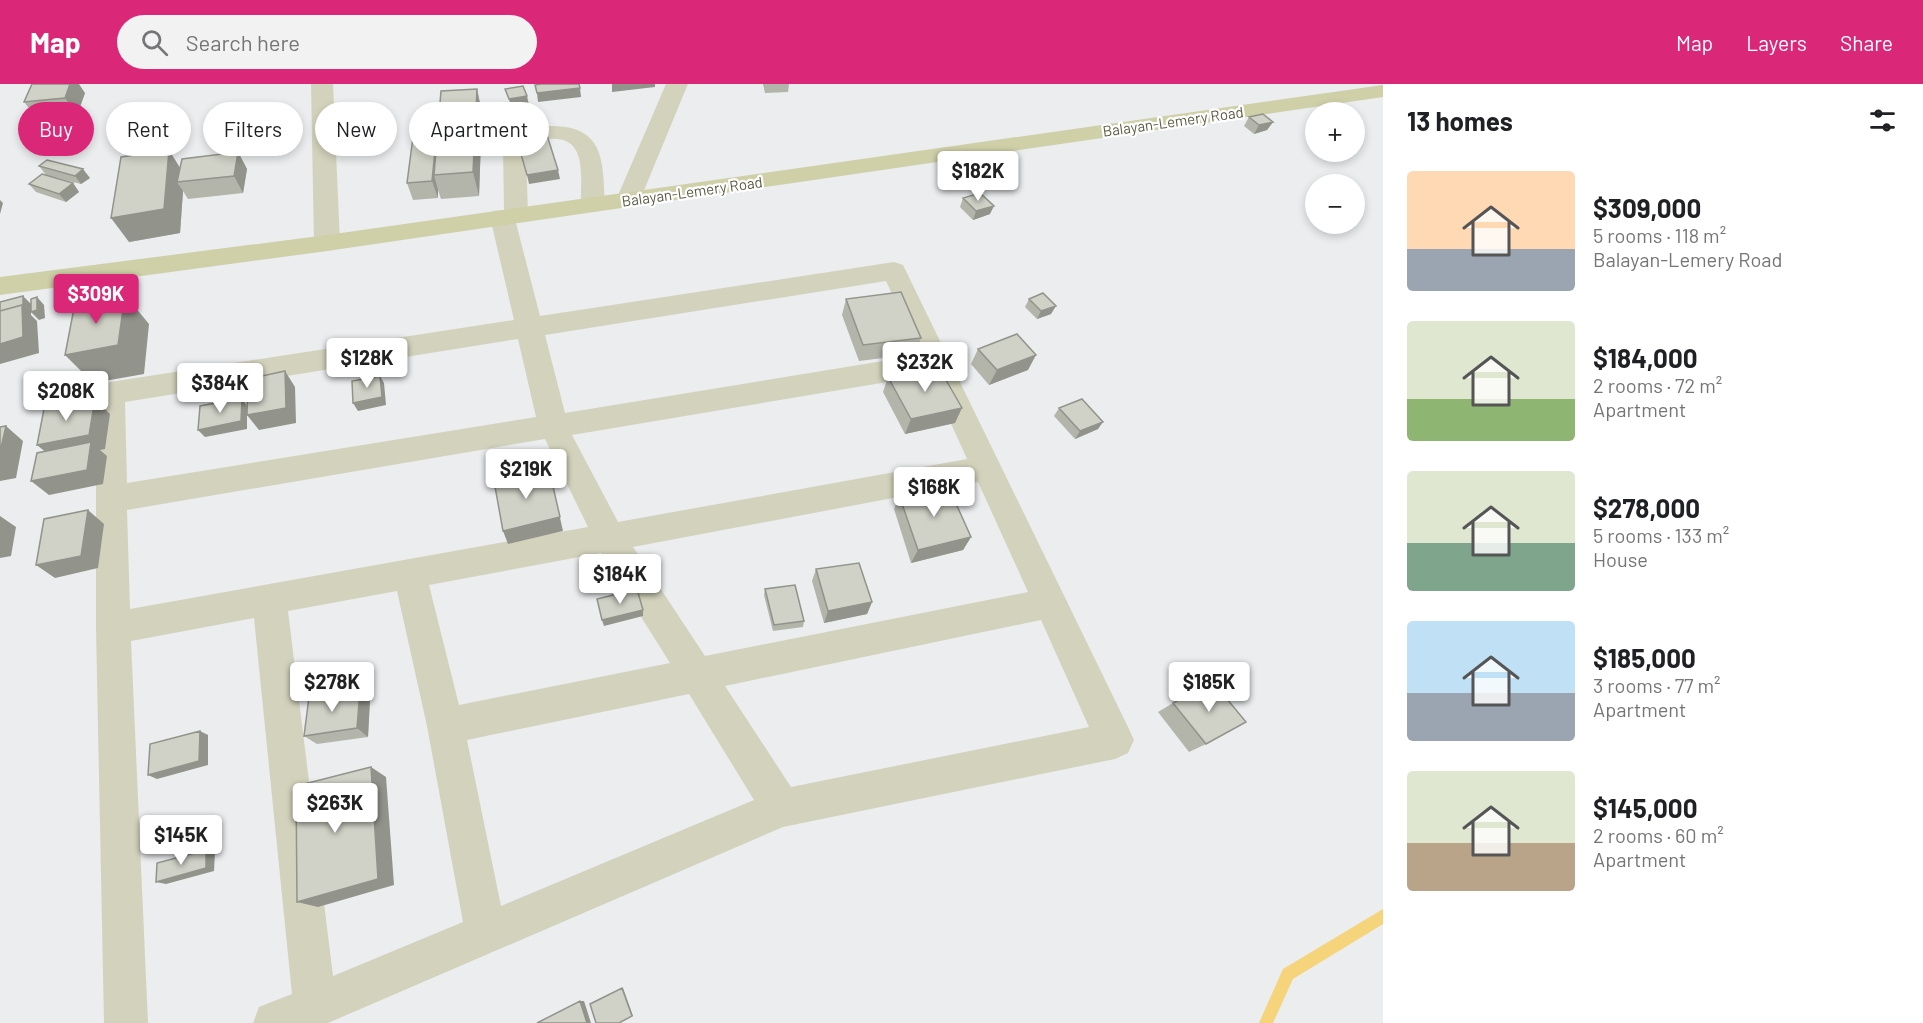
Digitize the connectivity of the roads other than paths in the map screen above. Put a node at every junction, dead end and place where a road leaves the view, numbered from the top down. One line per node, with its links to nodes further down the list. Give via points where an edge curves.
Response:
1 (322, 84): 7 (street)
2 (676, 84): 4 (street)
3 (1383, 91): 4 (main road, Balayan-Lemery Road)
4 (628, 200): 5 (main road, Balayan-Lemery Road)
5 (593, 204): 6 (main road, Balayan-Lemery Road); 6 (street, via 589,150 580,139 551,132 530,136 514,146)
6 (509, 216): 7 (main road, Balayan-Lemery Road); 9 (street)
7 (327, 243): 8 (main road, Balayan-Lemery Road)
8 (0, 286)
9 (527, 327): 10 (street, via 894,271); 11 (street); 13 (street, via 110,393)
10 (937, 363): 11 (street); 12 (street)
11 (553, 426): 13 (street); 14 (street)
12 (987, 468): 14 (street); 17 (street)
13 (112, 499): 18 (street)
14 (609, 537): 15 (street); 19 (street)
15 (410, 574): 16 (street); 20 (street)
16 (269, 600): 18 (street); 23 (street)
17 (1051, 603): 19 (street); 21 (street, via 1115,740)
18 (113, 628): 24 (street)
19 (698, 675): 20 (street); 21 (street)
20 (446, 726): 22 (street)
21 (782, 808): 22 (street)
22 (486, 934): 23 (street)
23 (315, 1006): 25 (street)
24 (126, 1023)
25 (275, 1023)

